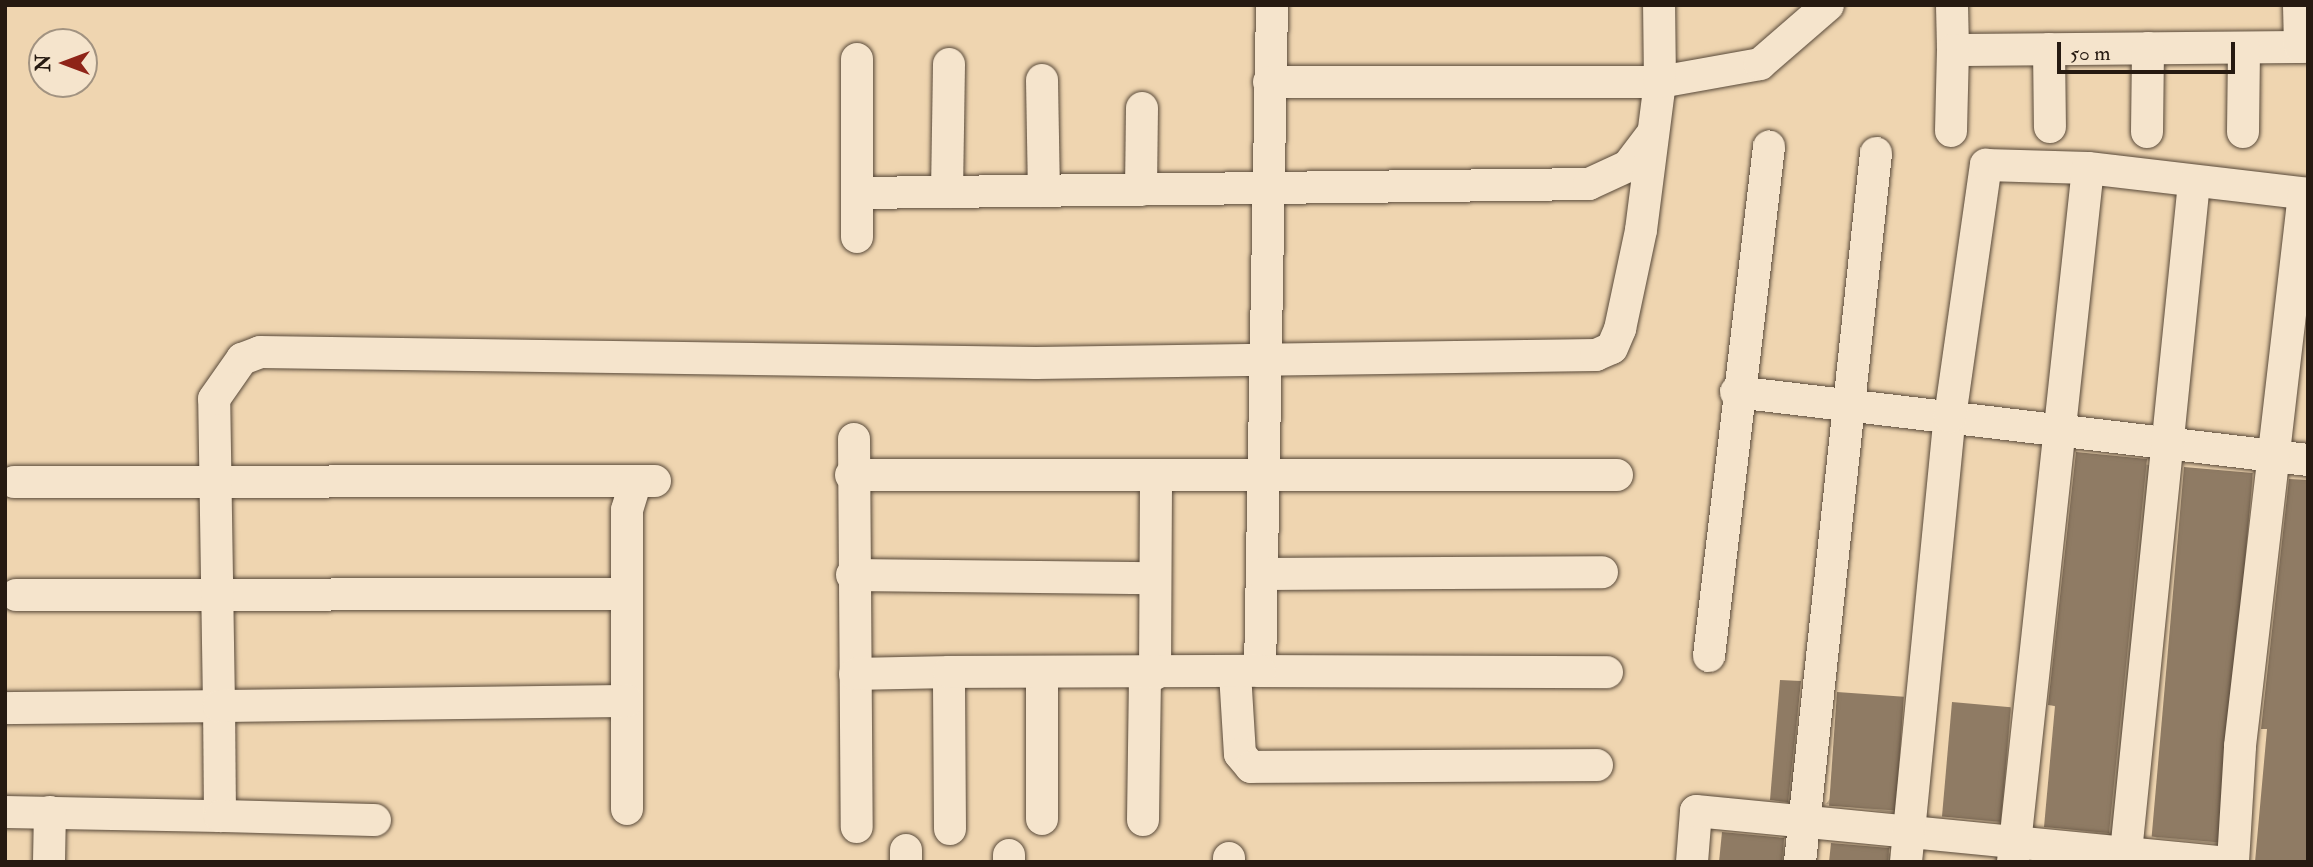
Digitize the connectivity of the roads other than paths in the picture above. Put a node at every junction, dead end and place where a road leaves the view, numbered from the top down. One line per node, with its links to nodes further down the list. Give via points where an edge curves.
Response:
1 (1272, 5): 14 (street)
2 (1658, 5): 15 (street)
3 (1828, 5): 15 (street, via 1760,64)
4 (1952, 5): 10 (street)
5 (2299, 5): 6 (street)
6 (2304, 47): 8 (street)
7 (2148, 48): 8 (street); 9 (street); 20 (street)
8 (2244, 48): 21 (street)
9 (2049, 49): 10 (street); 17 (street)
10 (1953, 50): 18 (street)
11 (857, 58): 30 (street)
12 (949, 64): 29 (street)
13 (1042, 80): 28 (street)
14 (1269, 82): 15 (street); 26 (street)
15 (1660, 82): 19 (street)
16 (1142, 108): 27 (street)
17 (2050, 127)
18 (1951, 131)
19 (1653, 132): 26 (street, via 1628,166 1589,184); 33 (street, via 1641,230 1612,348 1596,355)
20 (2147, 132)
21 (2243, 132)
22 (1769, 147): 34 (street)
23 (1876, 153): 35 (street)
24 (2088, 169): 25 (street); 36 (street, via 1986,165); 37 (street)
25 (2194, 183): 31 (street); 39 (street)
26 (1266, 184): 27 (street); 33 (street)
27 (1141, 190): 28 (street)
28 (1044, 191): 29 (street)
29 (947, 192): 30 (street)
30 (857, 193): 32 (street)
31 (2306, 194): 40 (street)
32 (857, 237)
33 (1264, 360): 44 (street); 46 (street, via 435,359 260,352 242,359 214,399)
34 (1736, 392): 35 (street); 55 (street)
35 (1846, 405): 36 (street); 73 (street)
36 (1950, 417): 37 (street); 76 (street)
37 (2059, 430): 39 (street); 77 (street)
38 (854, 439): 42 (street)
39 (2168, 443): 40 (street); 78 (street)
40 (2275, 456): 41 (street); 83 (street, via 2240,746)
41 (2308, 460)
42 (851, 475): 45 (street); 50 (street)
43 (1617, 475): 44 (street)
44 (1265, 476): 45 (street); 49 (street)
45 (1156, 477): 51 (street)
46 (218, 481): 47 (street); 52 (street, via 645,481 626,510); 54 (street)
47 (14, 482)
48 (1602, 572): 49 (street)
49 (1263, 573): 57 (street)
50 (852, 575): 51 (street); 60 (street)
51 (1155, 578): 61 (street)
52 (626, 594): 54 (street); 62 (street)
53 (16, 595): 54 (street)
54 (218, 595): 63 (street)
55 (1709, 656)
56 (949, 672): 58 (street); 60 (street); 75 (street)
57 (1248, 672): 59 (street); 61 (street); 65 (street, via 1240,754 1251,767)
58 (1042, 673): 61 (street); 70 (street)
59 (1607, 673)
60 (855, 674): 74 (street)
61 (1150, 674): 72 (street)
62 (627, 701): 63 (street); 66 (street)
63 (219, 706): 64 (street); 69 (street)
64 (5, 708)
65 (1597, 765)
66 (627, 808)
67 (5, 812): 68 (street)
68 (50, 812): 69 (street); 79 (street)
69 (220, 816): 71 (street)
70 (1042, 819)
71 (375, 820)
72 (1143, 820)
73 (1804, 821): 76 (street); 80 (street, via 1696,811); 81 (street)
74 (857, 827)
75 (950, 830)
76 (1908, 846): 77 (street)
77 (2014, 852): 78 (street)
78 (2126, 858): 82 (street)
79 (49, 862)
80 (1692, 862)
81 (1800, 862)
82 (2218, 862)
83 (2233, 862)

